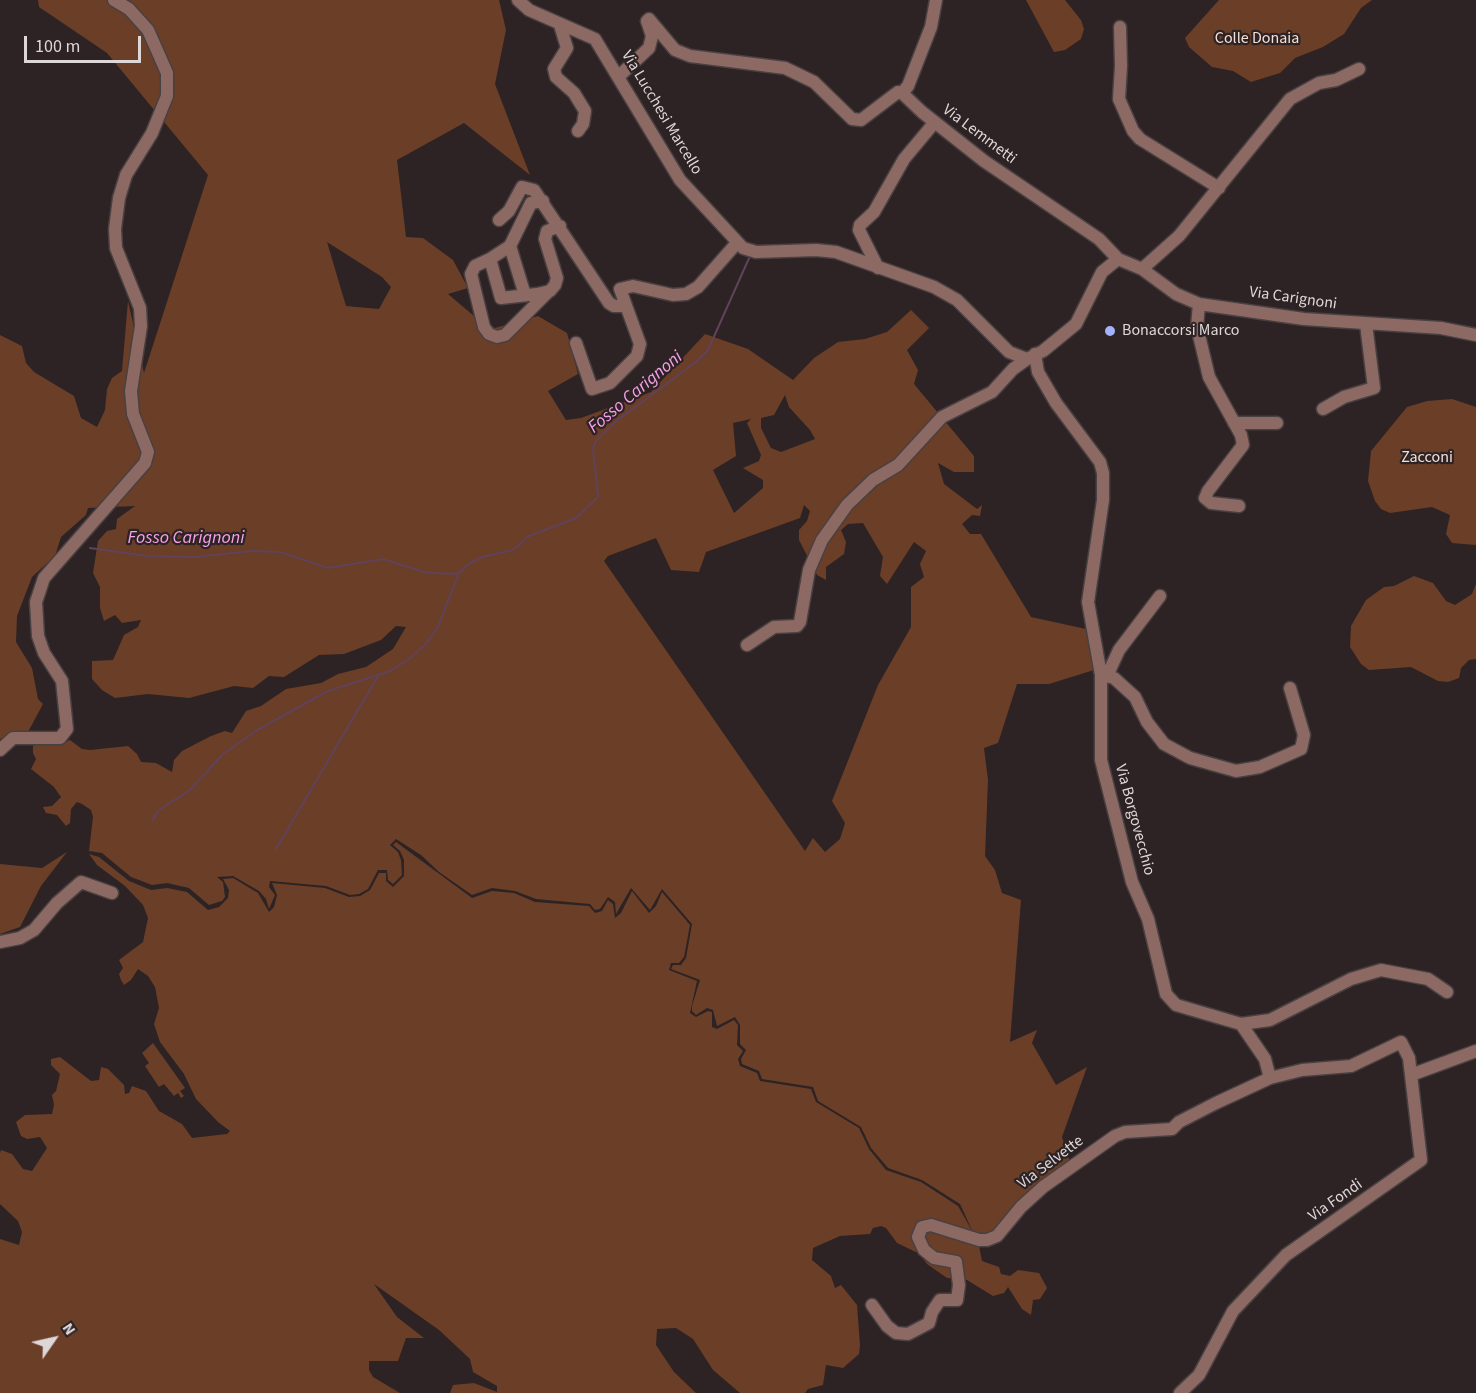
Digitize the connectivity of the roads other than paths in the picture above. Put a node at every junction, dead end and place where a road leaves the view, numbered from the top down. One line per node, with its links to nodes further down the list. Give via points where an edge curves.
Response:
1 (114, 0): 37 (street, via 129,9 148,30 167,73 167,96 152,133 126,175 115,229 116,248 140,308 131,391 133,414 147,452 145,463 44,578 36,602 38,636 62,681 67,729 60,738 12,738)
2 (518, 0): 4 (street, Via Lucchesi Marcello)
3 (936, 0): 8 (street, via 931,27)
4 (560, 25): 7 (street, Via Lucchesi Marcello, via 596,39); 10 (street, via 567,48 554,69 556,77 574,93 585,111)
5 (1119, 27): 11 (street, via 1119,99 1133,130 1140,139)
6 (1359, 69): 11 (street, via 1319,83 1290,99)
7 (618, 77): 8 (street, via 649,48 649,19 675,50 690,56 785,68 814,82 852,118 861,120 898,92); 15 (street, Via Lucchesi Marcello, via 680,180 705,204)
8 (902, 93): 9 (street, Via Lemmetti)
9 (935, 122): 18 (street, Via Lemmetti, via 1098,239); 19 (street, via 904,159 874,212 860,225)
10 (578, 131)
11 (1219, 188): 20 (street, via 1179,236)
12 (543, 201): 13 (street, via 534,190 522,187 509,211); 14 (street); 16 (street, via 531,203)
13 (499, 220)
14 (560, 226): 21 (street, via 547,231 545,239 557,278); 24 (street, via 609,303)
15 (736, 244): 19 (street, via 756,252 836,252); 24 (street, via 692,291 673,295 633,286 620,289)
16 (510, 246): 17 (street); 22 (street)
17 (490, 259): 21 (street, via 475,266 471,274 484,327 489,333 505,335); 22 (street, via 501,298)
18 (1118, 259): 20 (street, Via Carignoni); 28 (street, via 1102,272 1076,324)
19 (878, 268): 28 (street, via 934,287 957,300 1009,352)
20 (1142, 269): 23 (street, Via Carignoni, via 1176,294)
21 (550, 291): 22 (street)
22 (525, 295)
23 (1199, 304): 25 (street, Via Carignoni); 30 (street, via 1197,327 1209,377)
24 (624, 306): 27 (street, via 640,344 637,356 610,382 592,389)
25 (1366, 324): 26 (street, Via Carignoni, via 1441,328); 29 (street, via 1374,388)
26 (1476, 335)
27 (576, 343)
28 (1031, 357): 34 (street, via 1012,369 992,392 942,417 898,465 873,480 847,505 822,540 809,570 801,622 797,626 774,627); 35 (street, Via Borgovecchio, via 1074,428 1100,462 1103,473 1103,500 1088,602)
29 (1323, 409)
30 (1234, 423): 31 (street); 32 (street, via 1243,445 1205,498 1211,503)
31 (1277, 423)
32 (1239, 506)
33 (1160, 596): 35 (street)
34 (747, 645)
35 (1104, 676): 36 (street, via 1114,678 1135,697 1164,744 1190,759 1236,771 1260,767 1301,749 1304,735); 41 (street, Via Borgovecchio, via 1101,760 1166,994 1176,1005)
36 (1290, 688)
37 (0, 750)
38 (112, 893): 39 (street, via 81,882 34,930)
39 (0, 942)
40 (1447, 992): 41 (street, via 1428,979 1381,970 1350,979 1270,1020)
41 (1241, 1024): 44 (street, via 1265,1059)
42 (1476, 1050): 43 (street)
43 (1411, 1075): 44 (street, via 1406,1050 1398,1042 1351,1066 1302,1070); 46 (street, Via Fondi, via 1421,1160 1286,1255 1233,1311 1198,1375)
44 (1270, 1078): 45 (street, Via Selvette, via 1216,1102 1172,1129 1115,1136 1043,1187 997,1236 979,1240 931,1225 922,1227 918,1237 924,1250 934,1258 956,1262 957,1300 940,1300 929,1323 908,1335 896,1334)
45 (872, 1305)
46 (1180, 1393)

